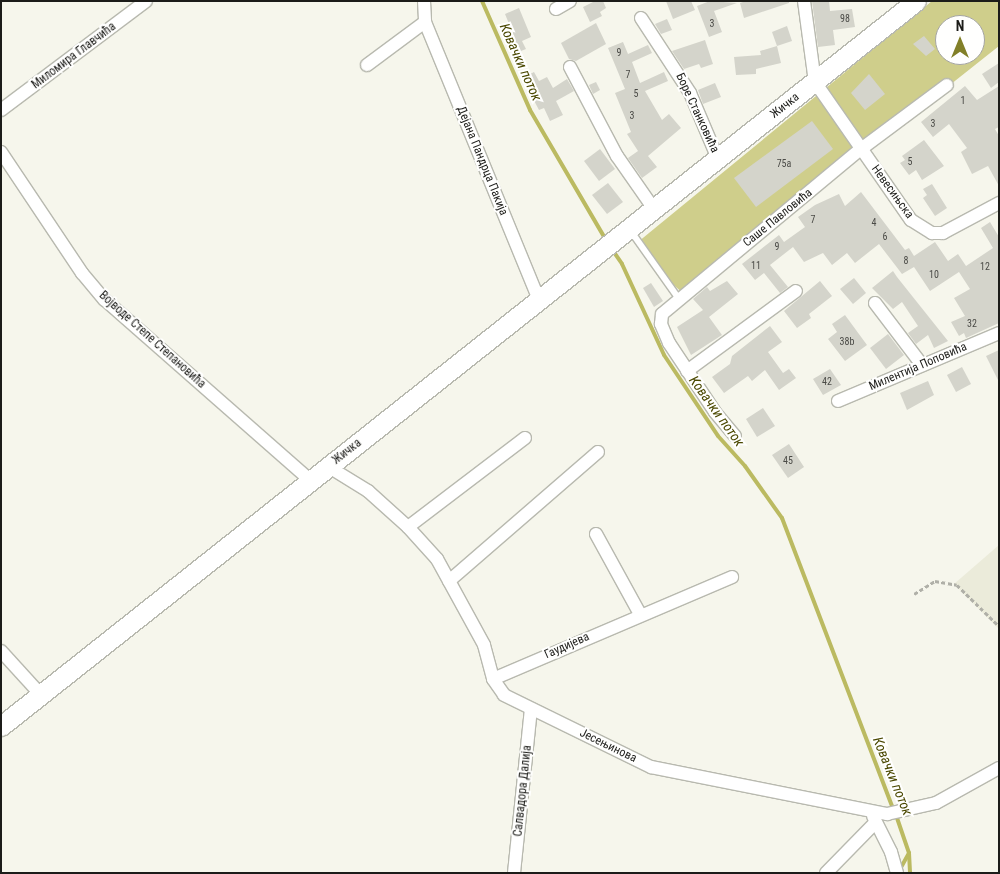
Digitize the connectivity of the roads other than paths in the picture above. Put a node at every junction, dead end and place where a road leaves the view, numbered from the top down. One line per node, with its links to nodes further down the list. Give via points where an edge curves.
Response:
1 (146, 1): 13 (street, Миломира Главчића)
2 (424, 1): 8 (street, Дејана Пандрца Пакија)
3 (570, 1): 6 (street)
4 (804, 1): 11 (street)
5 (916, 1): 11 (main road, Жичка)
6 (556, 9)
7 (642, 18): 16 (street, Боре Станковића, via 690,93)
8 (424, 22): 9 (street); 22 (street, Дејана Пандрца Пакија)
9 (367, 66)
10 (570, 67): 18 (street, via 617,156)
11 (815, 82): 14 (street, Невесињска); 16 (main road, Жичка)
12 (947, 85): 14 (street, Саше Павловића)
13 (1, 110)
14 (861, 150): 17 (street, Невесињска, via 911,220 932,233 951,231); 21 (street, Саше Павловића)
15 (1, 152): 32 (street, Војводе Степе Степановића, via 82,273 105,300)
16 (718, 159): 18 (main road, Жичка)
17 (999, 202)
18 (654, 209): 19 (main road, Жичка)
19 (626, 231): 21 (lane); 22 (main road, Жичка)
20 (796, 291): 26 (street)
21 (679, 299): 26 (street, Саше Павловића, via 662,314 661,324)
22 (539, 300): 31 (main road, Жичка)
23 (875, 303): 25 (street)
24 (999, 333): 25 (street, Милентија Поповића)
25 (922, 365): 27 (street, Милентија Поповића)
26 (686, 371): 28 (street, Саше Павловића)
27 (838, 401)
28 (735, 436)
29 (525, 438): 33 (street)
30 (598, 452): 36 (street)
31 (329, 467): 32 (main road, Жичка); 33 (street, Јесењинова, via 368,491)
32 (311, 481): 40 (main road, Жичка)
33 (408, 527): 36 (street, Јесењинова, via 437,559)
34 (596, 534): 37 (street)
35 (732, 577): 37 (street, Гаудијева)
36 (449, 581): 39 (street, Јесењинова, via 484,645)
37 (640, 614): 39 (street, Гаудијева)
38 (1, 651): 40 (street)
39 (493, 679): 41 (street, Јесењинова, via 504,695)
40 (41, 695): 42 (main road, Жичка)
41 (531, 709): 44 (street, Јесењинова, via 651,767); 46 (street, Салвадора Далија)
42 (1, 726)
43 (999, 768): 44 (street, Јесењинова, via 936,803)
44 (874, 817): 45 (street); 47 (street)
45 (896, 869)
46 (514, 873)
47 (826, 873)

